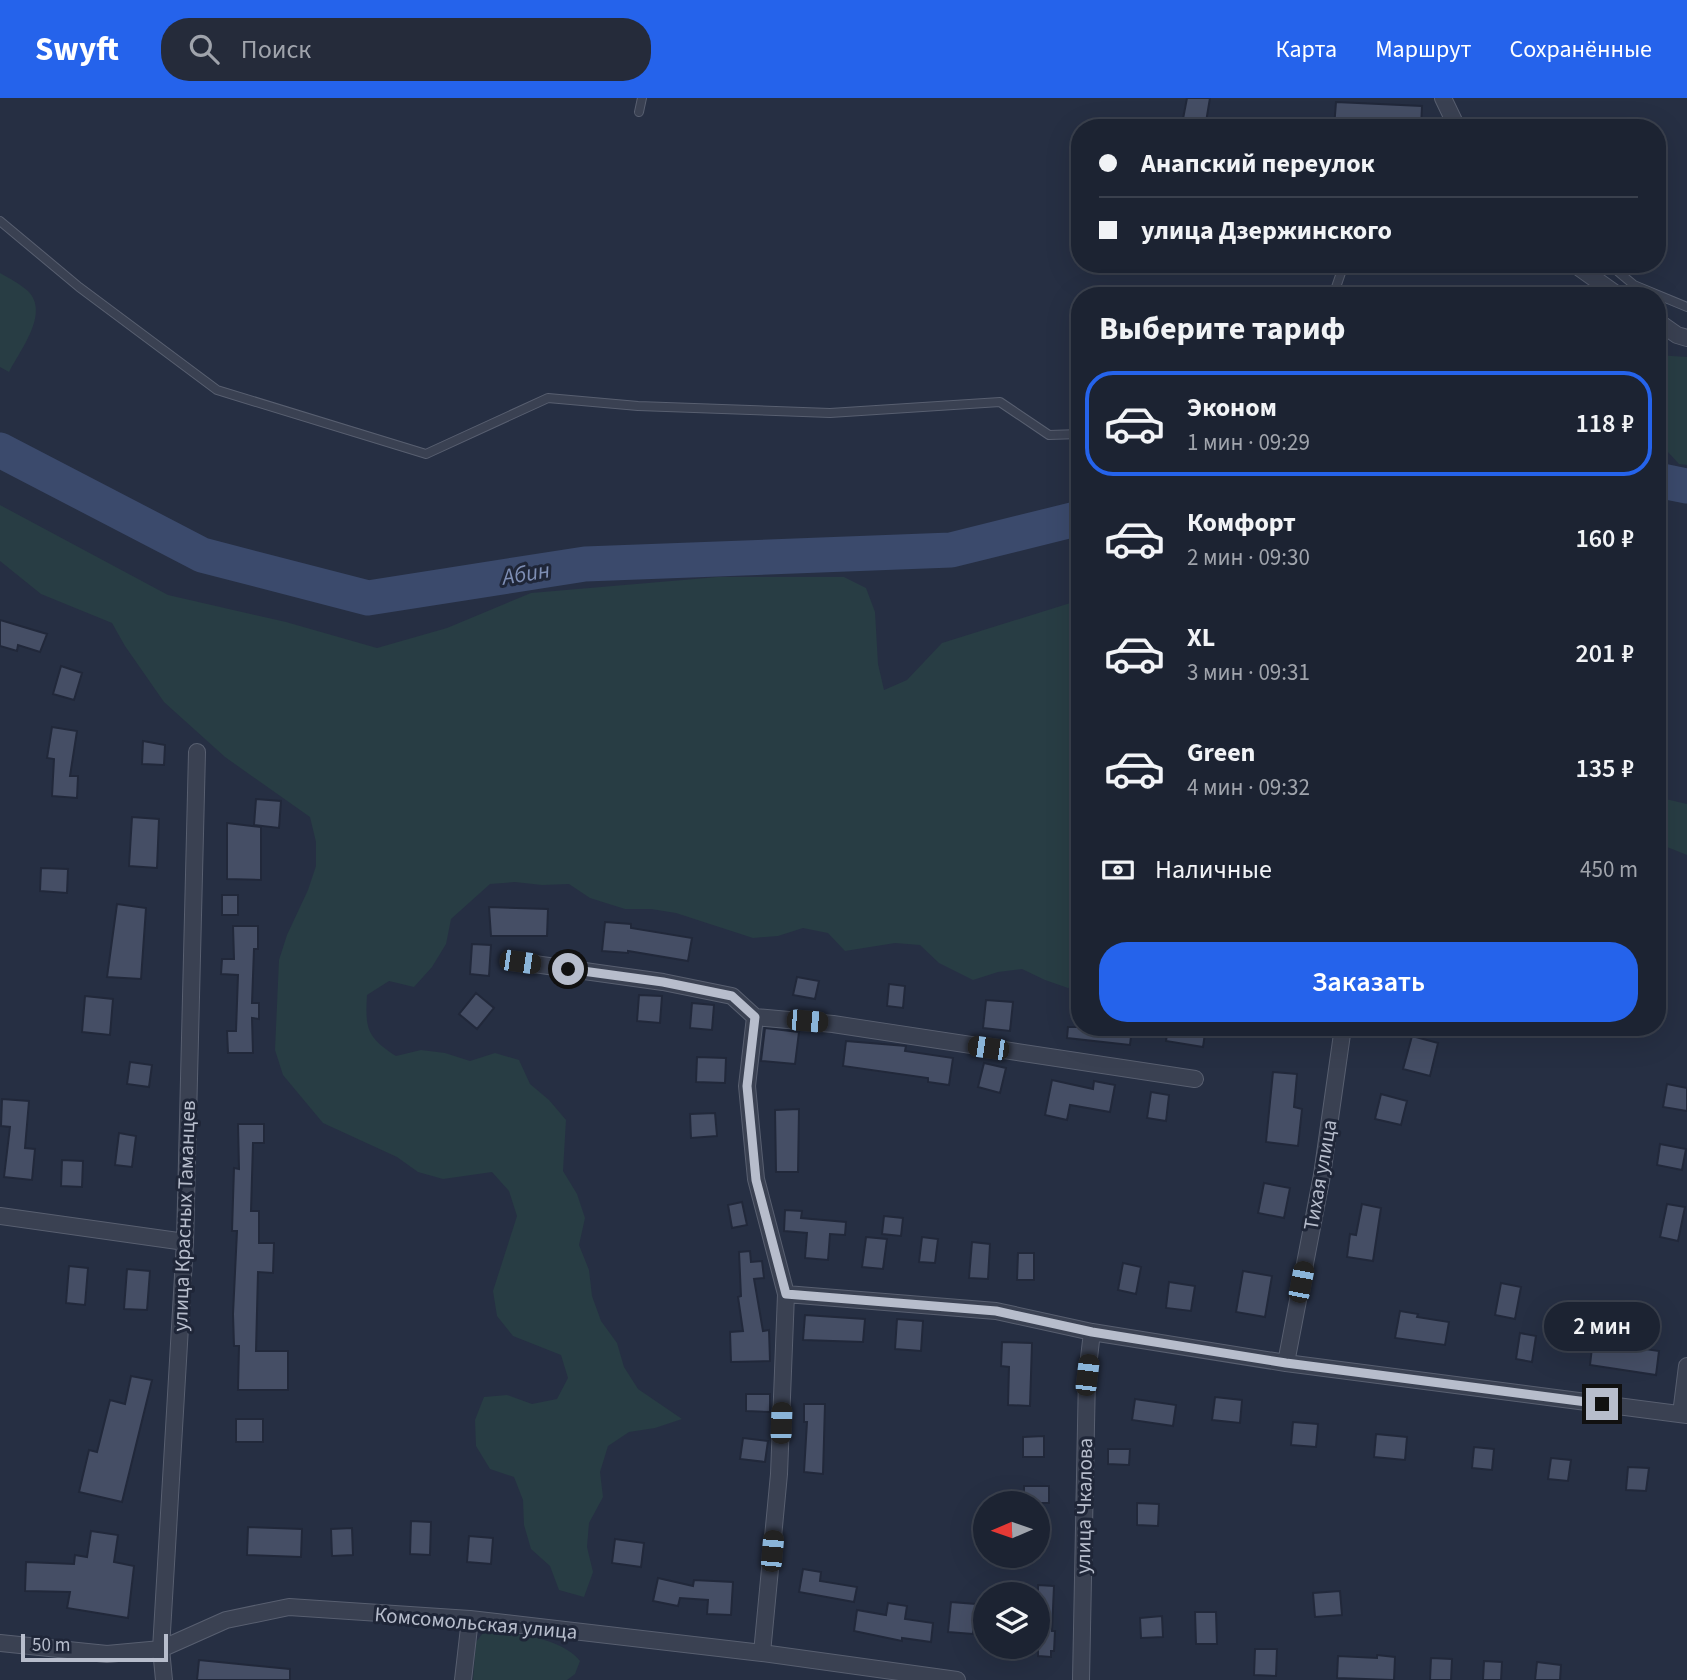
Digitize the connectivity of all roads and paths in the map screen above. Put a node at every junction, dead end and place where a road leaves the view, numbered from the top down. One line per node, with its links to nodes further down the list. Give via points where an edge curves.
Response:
1 (642, 98): 3 (lane)
2 (1443, 98): 4 (street)
3 (639, 112)
4 (1454, 119)
5 (0, 221): 14 (lane, via 79,287 217,390 426,454 548,398 830,413 1000,402 1049,435)
6 (1587, 273): 8 (street)
7 (1620, 273): 9 (lane)
8 (1606, 287)
9 (1639, 287)
10 (1666, 298): 11 (lane)
11 (1687, 307)
12 (1666, 327): 13 (street)
13 (1687, 338)
14 (1071, 434)
15 (197, 752): 21 (street, улица Красных Таманцев)
16 (520, 962): 17 (street, via 732,996)
17 (755, 1017): 19 (street, via 833,1024); 22 (street, via 747,1086 756,1180)
18 (1342, 1036): 24 (street, Тихая улица, via 1322,1174)
19 (1195, 1079)
20 (0, 1216): 21 (street)
21 (185, 1242): 29 (street, улица Красных Таманцев)
22 (786, 1294): 23 (street, via 996,1311); 30 (street, via 779,1474)
23 (1092, 1332): 24 (street); 34 (street, улица Чкалова, via 1087,1375)
24 (1286, 1363): 26 (street)
25 (1687, 1366): 26 (street)
26 (1684, 1414)
27 (470, 1619): 29 (street, Комсомольская улица, via 289,1607 226,1620); 30 (street, Комсомольская улица); 32 (street)
28 (0, 1643): 29 (street, Комсомольская улица, via 107,1654)
29 (161, 1649): 31 (street, улица Красных Таманцев)
30 (762, 1653): 33 (street, Комсомольская улица)
31 (163, 1680)
32 (463, 1680)
33 (957, 1680)
34 (1081, 1680)

